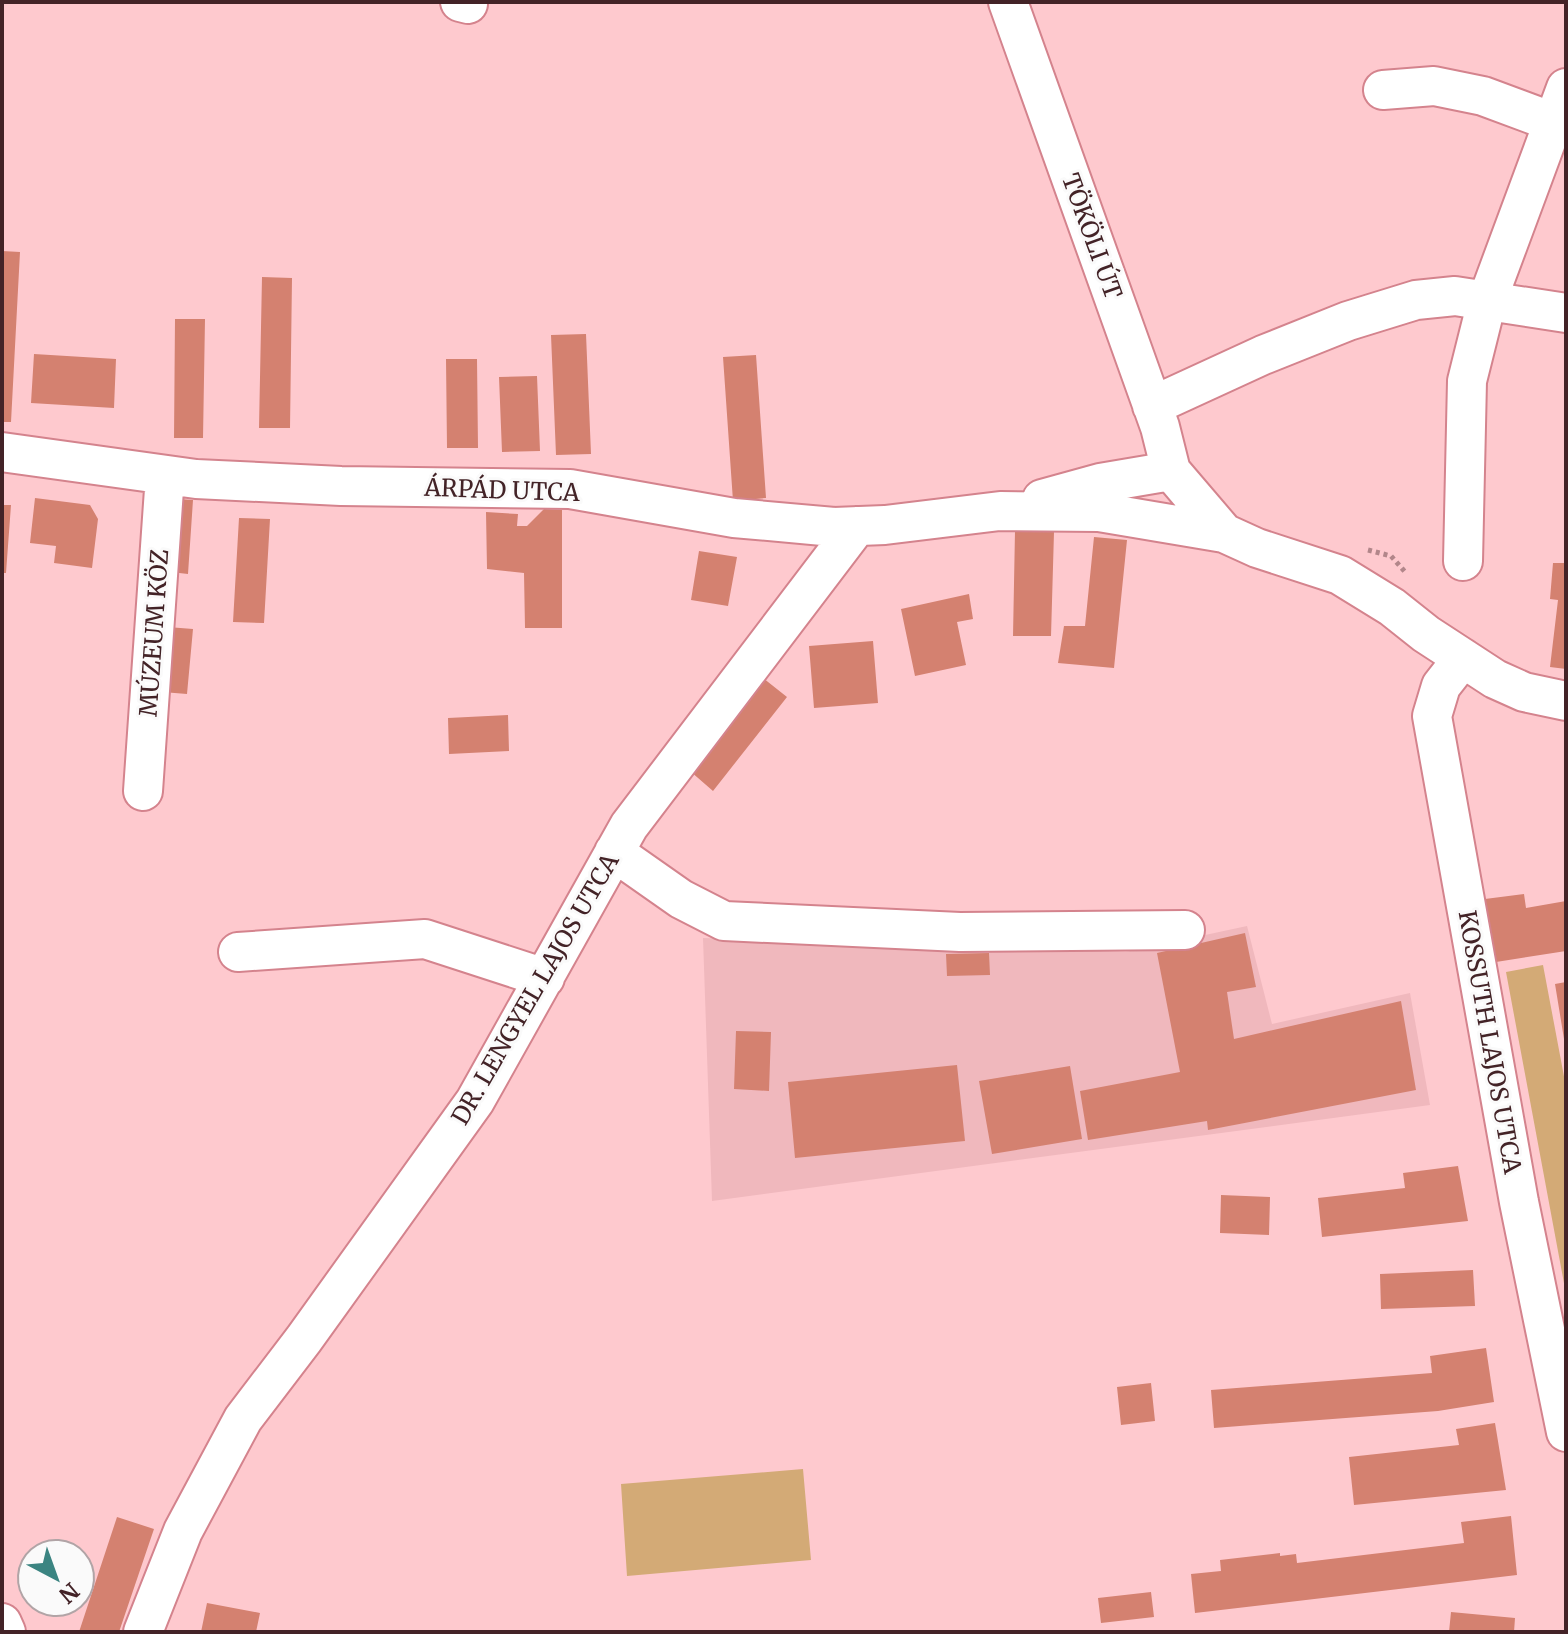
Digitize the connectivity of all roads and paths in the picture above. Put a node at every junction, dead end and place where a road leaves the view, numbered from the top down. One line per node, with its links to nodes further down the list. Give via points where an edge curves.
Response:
1 (1008, 2): 6 (street, TÖKÖLI ÚT)
2 (1383, 90): 3 (street, via 1434,86)
3 (1560, 105): 4 (street)
4 (1487, 301): 5 (street); 6 (street, via 1455,296 1402,304 1263,355); 15 (street, via 1467,381)
5 (1566, 313)
6 (1152, 406): 9 (street, TÖKÖLI ÚT)
7 (2, 452): 8 (street, ÁRPÁD UTCA)
8 (165, 475): 12 (street, ÁRPÁD UTCA, via 341,486 570,489 734,518); 19 (street, MÚZEUM KÖZ)
9 (1180, 482): 10 (street, ÁRPÁD UTCA, via 1100,483); 11 (street, via 1190,507); 13 (street)
10 (1000, 511): 11 (street, ÁRPÁD UTCA, via 1099,512); 12 (street, ÁRPÁD UTCA)
11 (1166, 523): 13 (street, ÁRPÁD UTCA)
12 (857, 526): 20 (street, DR. LENGYEL LAJOS UTCA)
13 (1224, 533): 17 (street, ÁRPÁD UTCA, via 1340,575)
14 (1366, 549): 16 (path, via 1391,556)
15 (1463, 561)
16 (1415, 582)
17 (1463, 658): 18 (street, ÁRPÁD UTCA, via 1510,686); 24 (street, KOSSUTH LAJOS UTCA, via 1441,686 1432,716)
18 (1566, 701)
19 (143, 791)
20 (614, 852): 21 (street, via 681,899 724,921 960,932); 23 (street, DR. LENGYEL LAJOS UTCA)
21 (1185, 930)
22 (238, 952): 23 (street, via 425,939)
23 (545, 978): 27 (street, DR. LENGYEL LAJOS UTCA, via 475,1101 243,1419 183,1531)
24 (1566, 1432)
25 (2, 1623): 26 (street)
26 (6, 1632)
27 (143, 1632)

